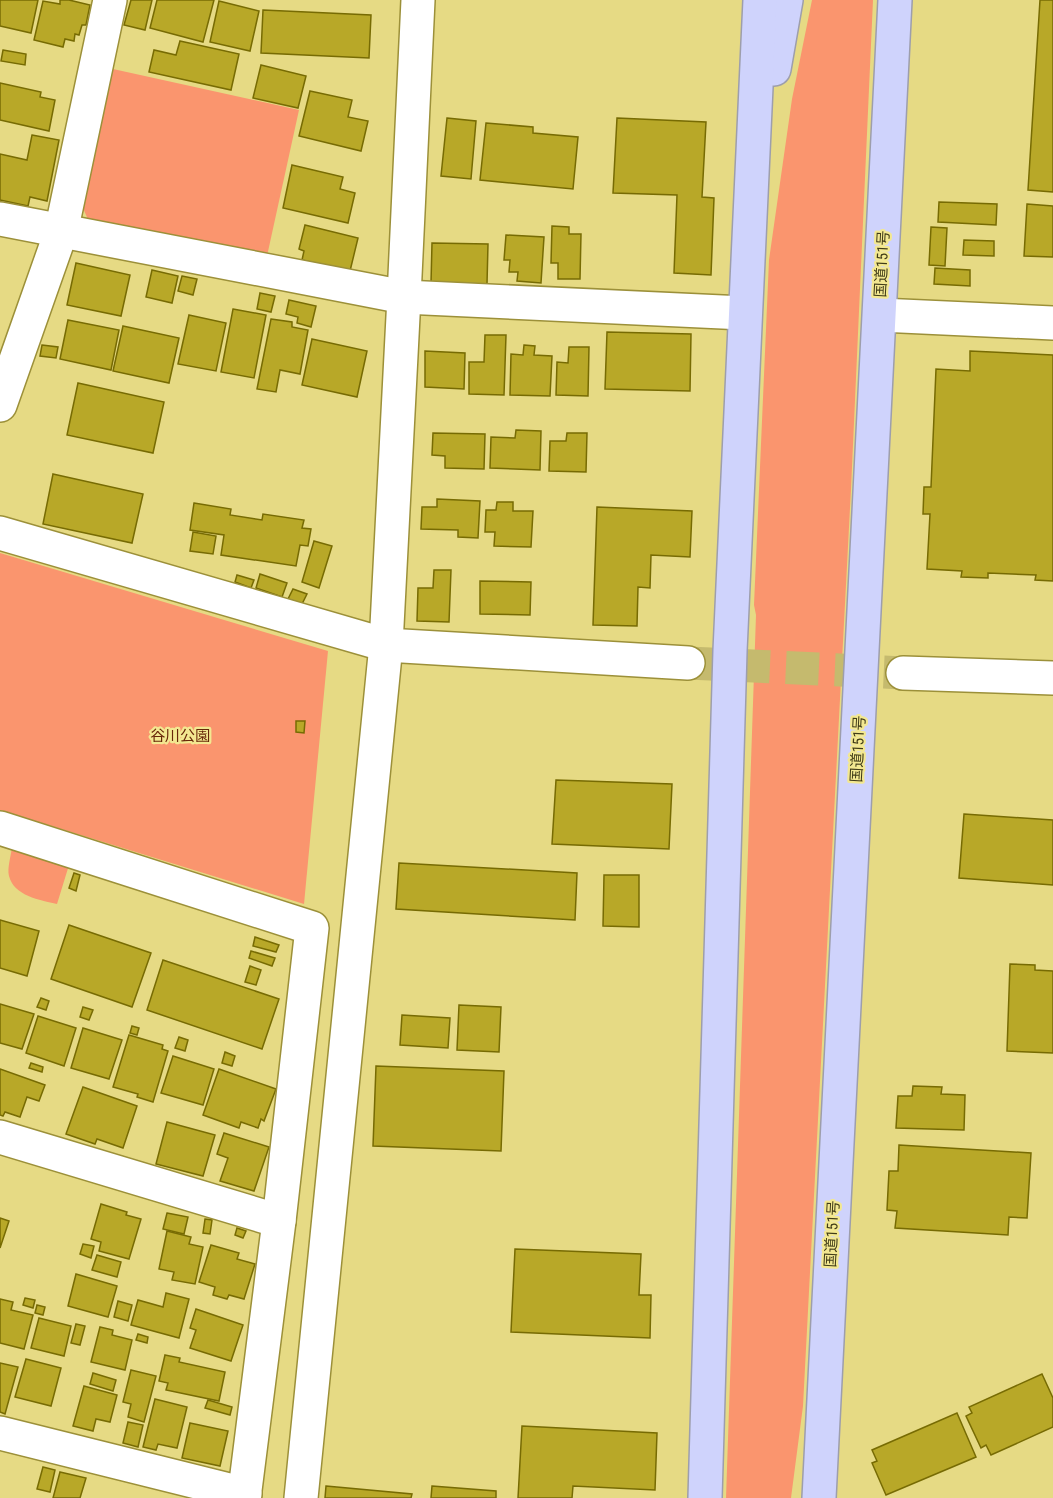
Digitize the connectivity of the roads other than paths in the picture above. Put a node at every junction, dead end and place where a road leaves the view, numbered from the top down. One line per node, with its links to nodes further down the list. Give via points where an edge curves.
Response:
1 (110, 0): 8 (street)
2 (418, 0): 9 (street)
3 (760, 0): 7 (highway)
4 (786, 0): 7 (highway)
5 (895, 0): 11 (highway, 国道151号)
6 (0, 219): 8 (street)
7 (749, 219): 10 (highway)
8 (61, 232): 9 (street); 13 (street)
9 (404, 297): 10 (street); 15 (street)
10 (744, 314): 25 (highway)
11 (880, 315): 12 (street); 26 (highway, 国道151号)
12 (1053, 323)
13 (0, 405)
14 (0, 533): 15 (street)
15 (386, 645): 16 (street); 24 (street)
16 (688, 663)
17 (903, 672): 18 (street)
18 (1053, 678)
19 (0, 828): 21 (street, via 312,928)
20 (0, 1137): 21 (street)
21 (279, 1221): 23 (street)
22 (0, 1433): 23 (street)
23 (245, 1496)
24 (301, 1498)
25 (705, 1498)
26 (819, 1498)

